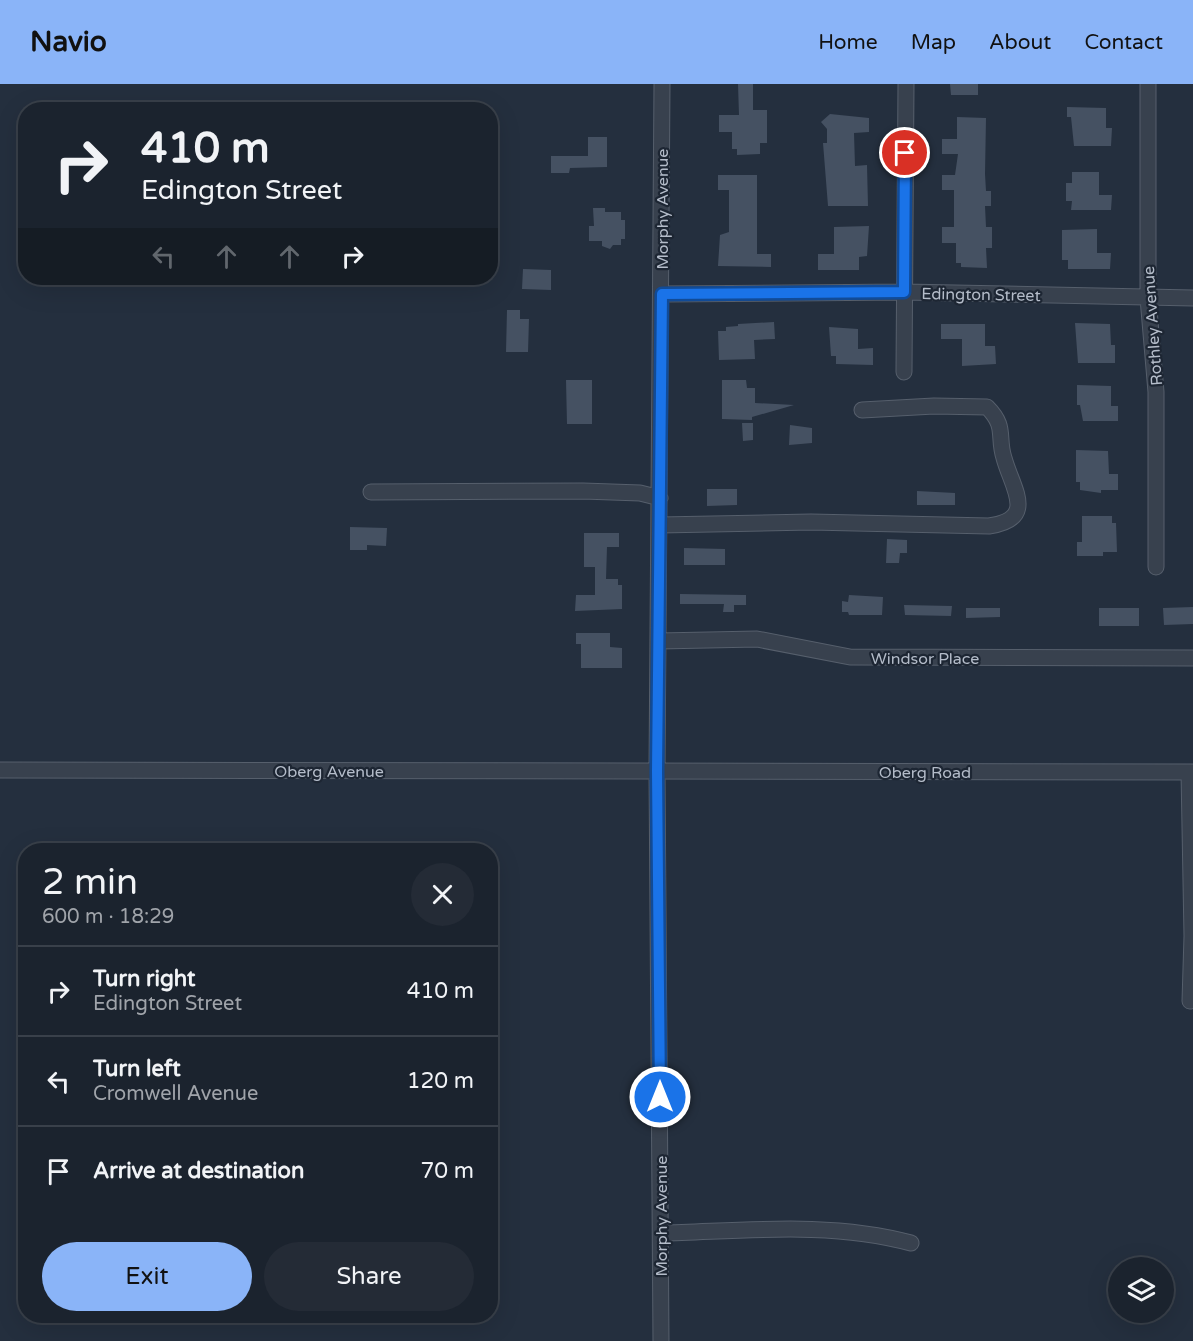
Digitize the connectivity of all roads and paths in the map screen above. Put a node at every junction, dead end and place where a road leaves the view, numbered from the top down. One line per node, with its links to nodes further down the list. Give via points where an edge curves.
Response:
1 (662, 84): 5 (street, Morphy Avenue)
2 (906, 84): 4 (street)
3 (1148, 84): 6 (street, Rothley Avenue)
4 (904, 292): 5 (street, Edington Street); 6 (street, Edington Street); 8 (street)
5 (662, 294): 11 (street, Morphy Avenue)
6 (1148, 298): 7 (street, Edington Street); 13 (street, Rothley Avenue, via 1156,392)
7 (1193, 298)
8 (904, 372)
9 (862, 410): 12 (street, via 987,407 997,417 1003,433 1004,460 1016,487 1018,503 1014,518 989,526 811,522)
10 (371, 492): 11 (street, via 583,491 640,493)
11 (660, 498): 12 (street, Morphy Avenue)
12 (660, 525): 14 (street, Morphy Avenue)
13 (1156, 567)
14 (659, 641): 15 (street, Windsor Place, via 757,639 850,657); 17 (street, Morphy Avenue)
15 (1193, 658)
16 (0, 770): 17 (street, Oberg Avenue)
17 (657, 771): 18 (street, Oberg Road); 20 (street, Morphy Avenue)
18 (1191, 772): 19 (street)
19 (1190, 1001)
20 (661, 1233): 21 (street, via 830,1230 875,1234); 22 (street, Morphy Avenue)
21 (911, 1243)
22 (661, 1341)

